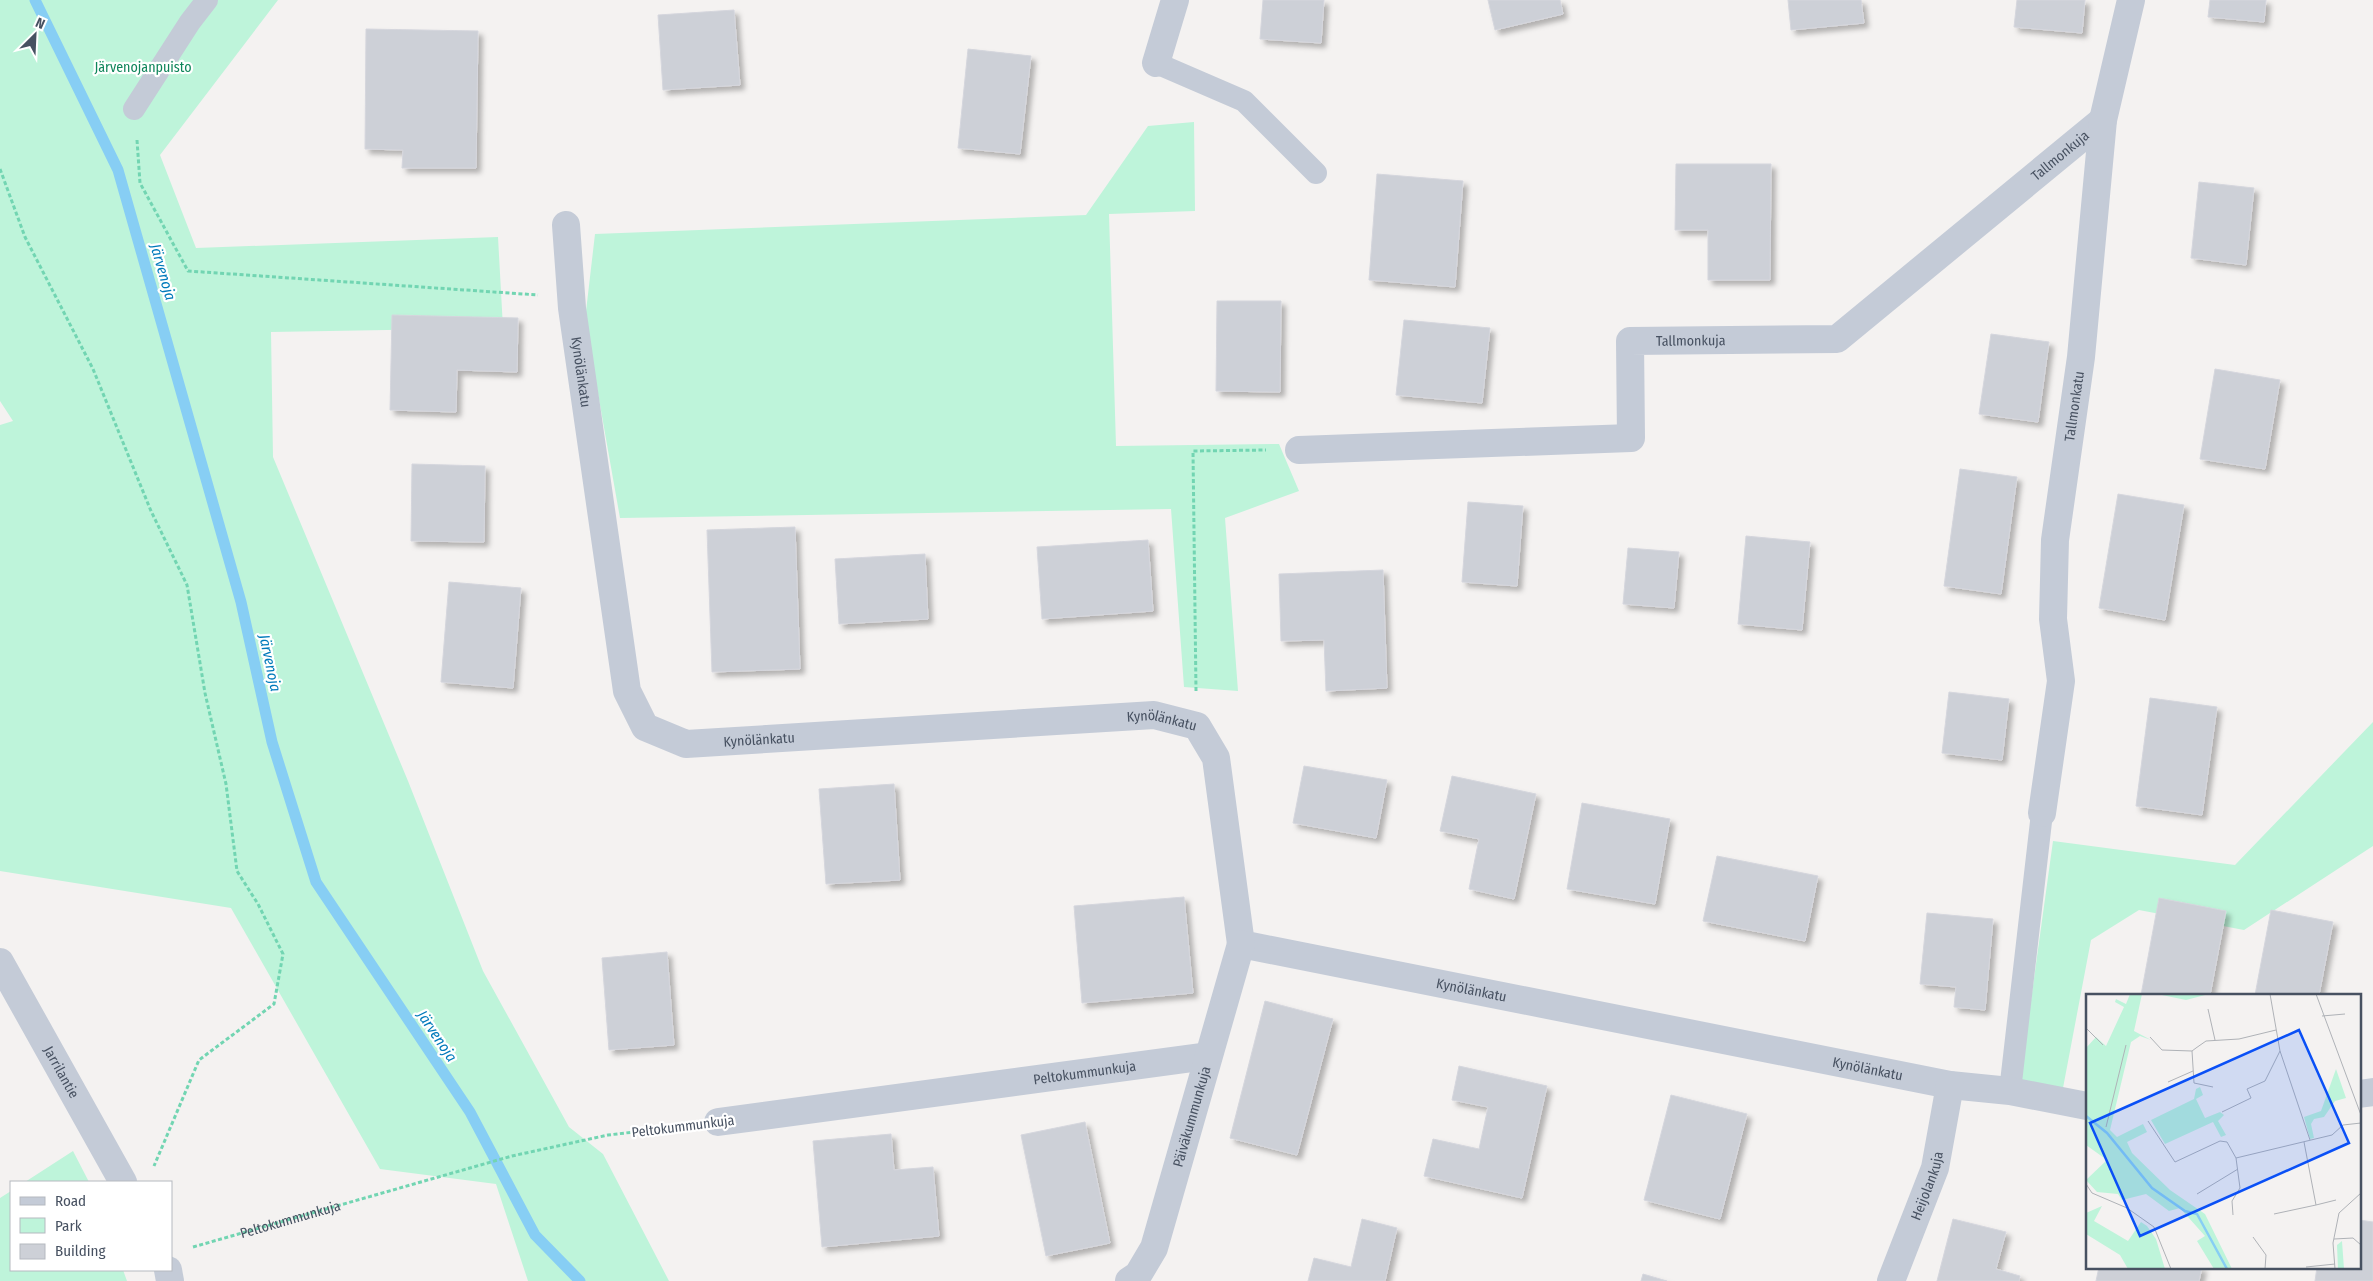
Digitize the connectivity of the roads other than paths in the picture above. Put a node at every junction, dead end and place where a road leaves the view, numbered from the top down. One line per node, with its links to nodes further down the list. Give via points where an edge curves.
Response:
1 (207, 0): 5 (lane)
2 (1175, 0): 4 (street)
3 (2131, 0): 6 (street, Tallmonkatu)
4 (1156, 63): 7 (lane, via 1244,101)
5 (134, 109)
6 (2103, 120): 9 (street, Tallmonkuja, via 1837,339 1630,341 1631,438); 10 (street, Tallmonkatu, via 2081,357 2055,540 2053,619 2061,681)
7 (1316, 173)
8 (566, 225): 11 (street, Kynölänkatu, via 571,297 628,691 645,727 686,744 1154,715 1197,726 1216,758)
9 (1299, 450)
10 (2042, 813): 15 (lane)
11 (1241, 944): 13 (street, Päiväkummunkuja); 14 (street, Kynölänkatu)
12 (0, 962): 20 (street, Jarrilantie)
13 (1208, 1056): 19 (street, Peltokummunkuja); 21 (street, Päiväkummunkuja, via 1154,1248 1138,1275)
14 (1950, 1085): 15 (street, Kynölänkatu); 22 (street, Heijolankuja, via 1935,1168)
15 (2010, 1091): 18 (street, Kynölänkatu)
16 (2373, 1092): 17 (street)
17 (2360, 1094)
18 (2086, 1106)
19 (718, 1122)
20 (122, 1181)
21 (1129, 1281)
22 (1891, 1281)

